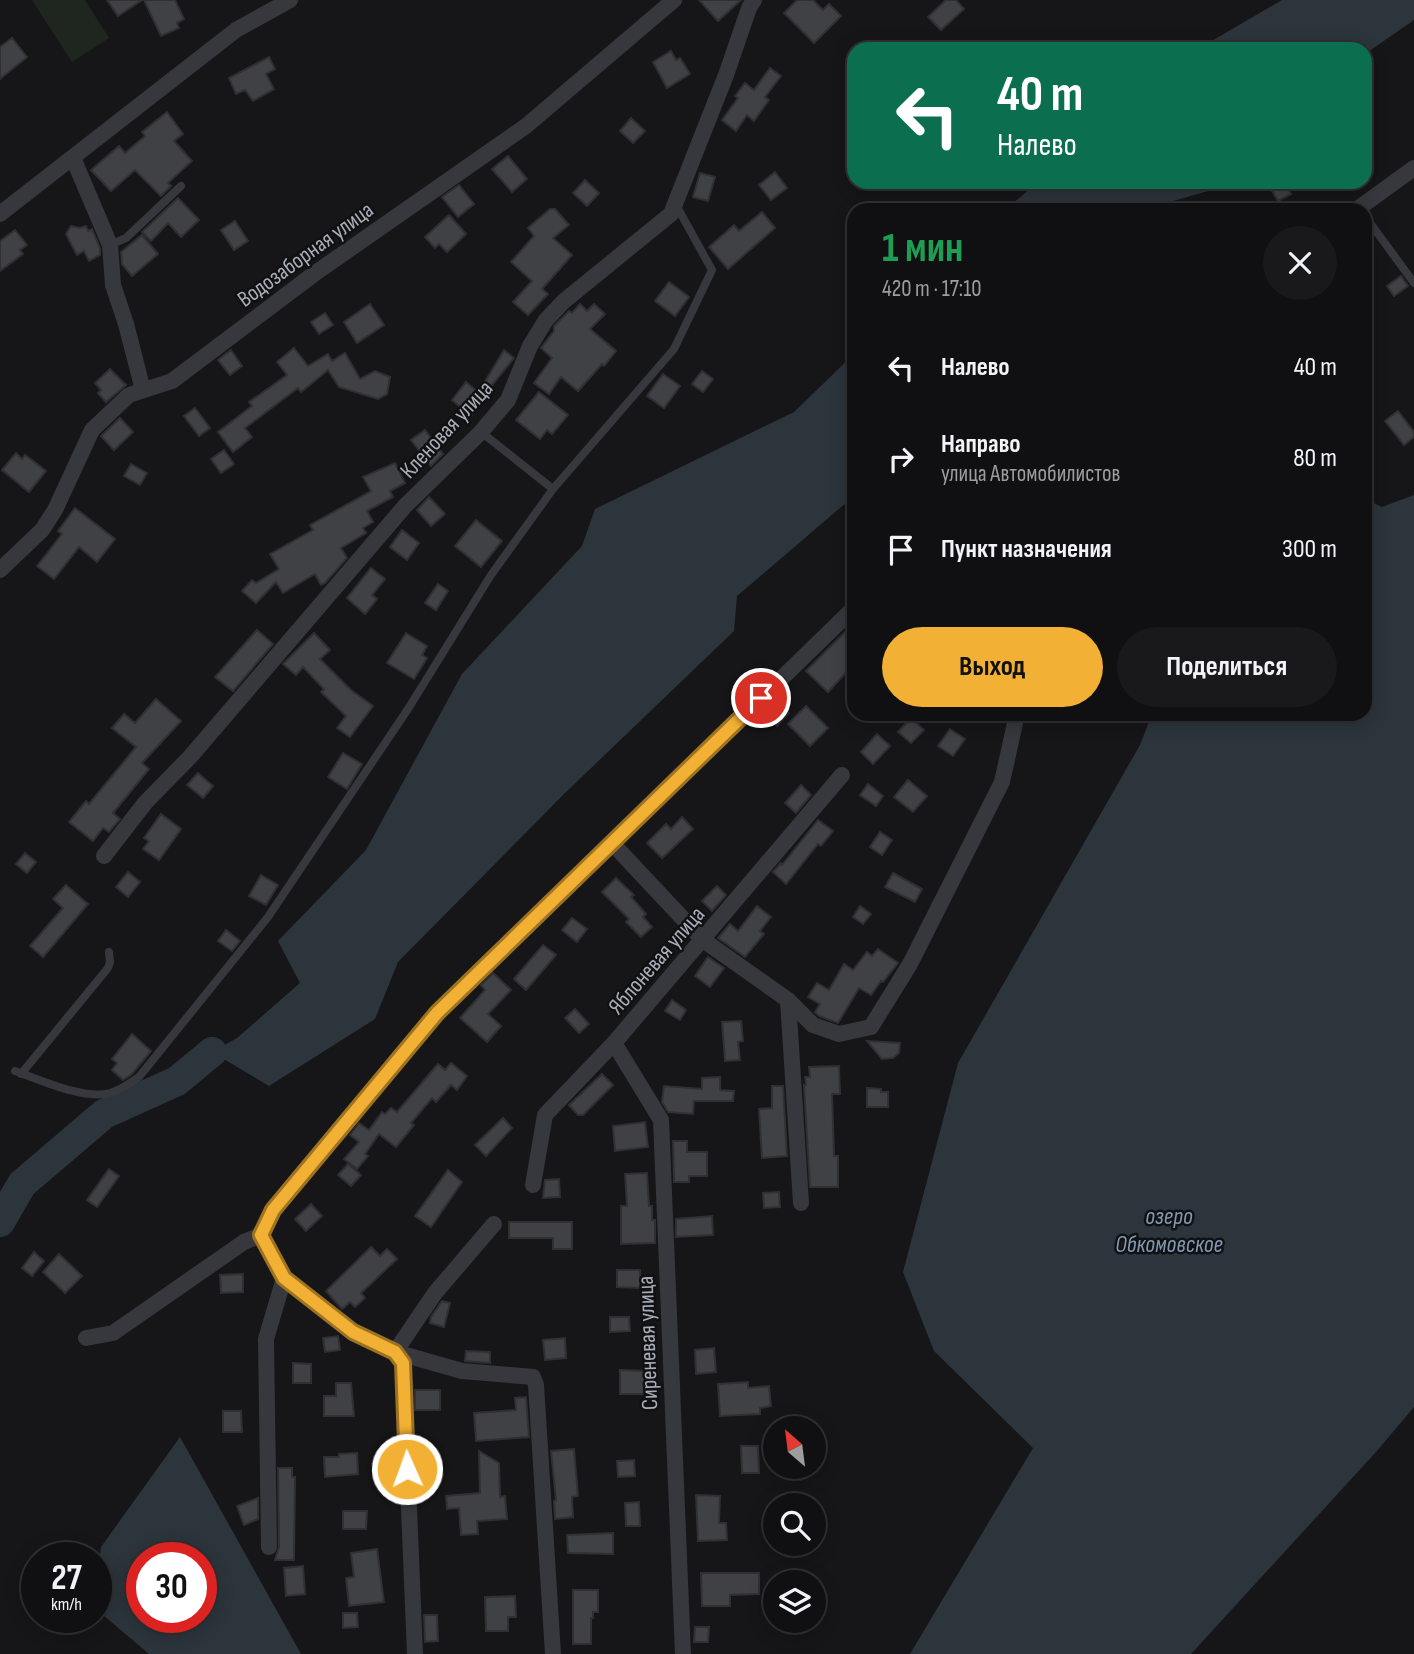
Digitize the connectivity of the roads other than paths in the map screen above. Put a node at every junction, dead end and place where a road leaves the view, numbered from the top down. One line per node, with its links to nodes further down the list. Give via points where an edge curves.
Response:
1 (290, 0): 4 (street, via 236,30)
2 (674, 0): 13 (street, Водозаборная улица, via 526,126 314,274 172,381)
3 (754, 0): 8 (street, Кленовая улица)
4 (73, 158): 9 (street); 11 (street)
5 (1414, 168): 7 (street)
6 (181, 186): 11 (lane, via 126,238)
7 (1370, 203)
8 (676, 205): 14 (street, Кленовая улица, via 661,225 546,320 508,400); 15 (lane, via 712,270 710,275 674,349)
9 (0, 214)
10 (1372, 227): 12 (lane)
11 (110, 246): 13 (street, via 113,285)
12 (1414, 283)
13 (143, 390): 16 (street, Водозаборная улица, via 92,430 43,530)
14 (481, 432): 15 (lane); 21 (street, Кленовая улица, via 405,506)
15 (553, 489): 23 (lane, via 491,575 408,709 268,917 139,1077 99,1095 18,1072 108,968)
16 (0, 570)
17 (847, 614): 20 (street)
18 (1015, 721): 24 (street, via 1002,782 910,964 871,1027 839,1034 813,1025)
19 (842, 775): 22 (street, Яблоневая улица)
20 (612, 843): 22 (street); 29 (street, via 437,1013 273,1210)
21 (104, 856)
22 (703, 940): 24 (street); 25 (street, Яблоневая улица)
23 (109, 953)
24 (788, 1000): 27 (street)
25 (614, 1043): 26 (street, Яблоневая улица, via 545,1115); 36 (street, Сиреневая улица, via 661,1120)
26 (533, 1185)
27 (801, 1203)
28 (494, 1224): 32 (street, via 435,1293)
29 (261, 1235): 30 (street); 31 (street, via 244,1242 113,1333)
30 (284, 1278): 32 (street, via 353,1332); 33 (street, via 267,1339)
31 (86, 1338)
32 (395, 1352): 34 (street, via 403,1363); 35 (street, via 462,1371 527,1375 535,1380)
33 (270, 1547)
34 (415, 1654)
35 (553, 1654)
36 (683, 1654)

